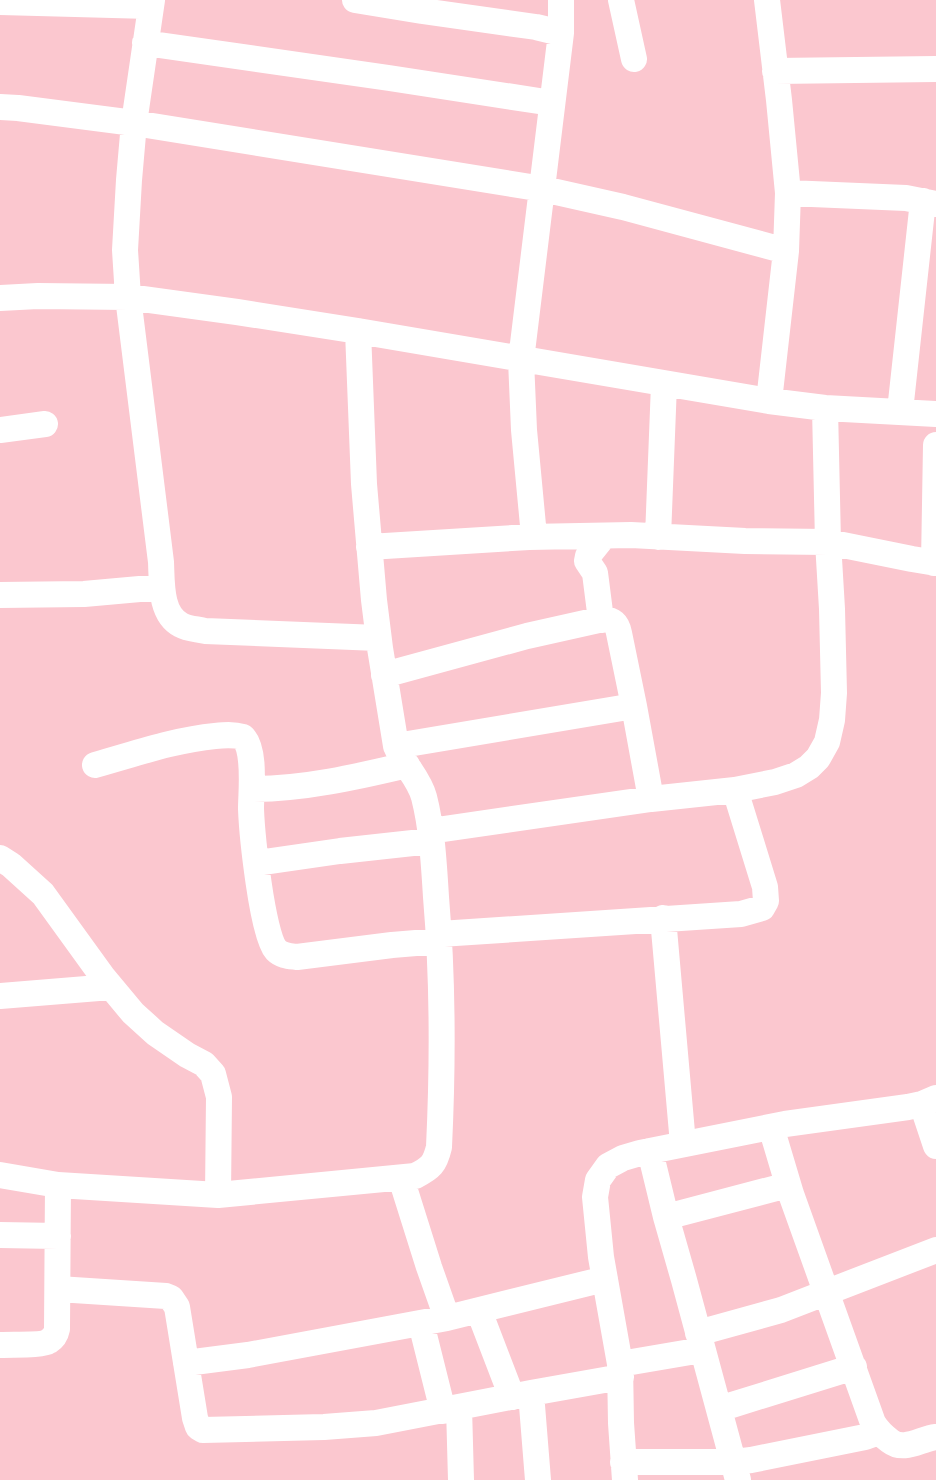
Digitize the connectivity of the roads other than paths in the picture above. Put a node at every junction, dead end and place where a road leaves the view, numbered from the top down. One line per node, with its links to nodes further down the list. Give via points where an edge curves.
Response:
1 (355, 0): 7 (street)
2 (561, 0): 7 (street)
3 (621, 0): 9 (street)
4 (766, 0): 11 (street)
5 (0, 2): 6 (street)
6 (151, 3): 8 (street)
7 (561, 33): 12 (street)
8 (145, 43): 12 (street); 14 (street)
9 (634, 59)
10 (936, 69): 11 (street)
11 (776, 71): 16 (street)
12 (552, 103): 15 (street)
13 (0, 107): 14 (street)
14 (134, 123): 15 (street); 19 (street, via 125,250)
15 (543, 189): 18 (street); 22 (street)
16 (788, 193): 17 (street); 18 (street)
17 (929, 202): 26 (street)
18 (786, 251): 24 (street)
19 (128, 297): 20 (street); 21 (street); 37 (street)
20 (0, 298)
21 (358, 331): 22 (street); 35 (street)
22 (522, 360): 23 (street); 32 (street)
23 (664, 384): 24 (street); 33 (street)
24 (769, 402): 25 (street)
25 (825, 408): 26 (street); 34 (street)
26 (900, 411): 27 (street)
27 (936, 414)
28 (45, 424): 29 (street)
29 (0, 430)
30 (936, 445): 36 (street)
31 (604, 536): 32 (street); 33 (street); 39 (street, via 587,559 595,573)
32 (534, 537): 35 (street)
33 (658, 537): 34 (street)
34 (828, 542): 36 (street); 46 (street, via 834,693 827,742 818,758 796,775)
35 (369, 547): 40 (street)
36 (935, 563)
37 (162, 587): 38 (street, via 84,594); 40 (street, via 171,615 178,623 192,628)
38 (0, 595)
39 (601, 620): 41 (street); 42 (street, via 610,620 618,627)
40 (378, 638): 41 (street)
41 (384, 675): 43 (street)
42 (634, 706): 43 (street); 47 (street)
43 (402, 755): 45 (street, via 337,781); 48 (street, via 422,792)
44 (95, 765): 45 (street, via 172,743 239,735 248,744)
45 (252, 789): 50 (street)
46 (735, 790): 47 (street); 51 (street, via 766,901 762,908 741,914)
47 (651, 800): 48 (street)
48 (430, 836): 50 (street); 52 (street)
49 (0, 858): 53 (street, via 43,894)
50 (257, 863): 52 (street, via 266,926 272,943 285,956)
51 (663, 918): 52 (street); 57 (street)
52 (440, 938): 61 (street, via 439,1147 433,1165 415,1176)
53 (111, 987): 54 (street); 64 (street, via 155,1033 213,1074 219,1097)
54 (0, 996)
55 (929, 1101): 56 (street); 58 (street)
56 (771, 1127): 57 (street); 63 (street)
57 (683, 1144): 59 (street)
58 (936, 1146)
59 (650, 1151): 65 (street); 69 (street, via 608,1166 598,1180 595,1197)
60 (0, 1175): 62 (street)
61 (401, 1178): 64 (street); 73 (street)
62 (58, 1185): 64 (street); 67 (street)
63 (788, 1185): 65 (street); 71 (street)
64 (218, 1195)
65 (666, 1217): 75 (street)
66 (0, 1235): 67 (street)
67 (58, 1236): 70 (street)
68 (936, 1250): 71 (street)
69 (605, 1279): 72 (street); 79 (street)
70 (58, 1289): 76 (street, via 57,1329 51,1340); 77 (street, via 171,1298 177,1307)
71 (827, 1293): 75 (street); 78 (street)
72 (479, 1311): 73 (street); 80 (street)
73 (447, 1318): 74 (street)
74 (421, 1323): 77 (street); 81 (street)
75 (700, 1342): 79 (street); 82 (street)
76 (0, 1345)
77 (186, 1363): 81 (street, via 195,1418 203,1430 376,1423)
78 (854, 1367): 82 (street); 83 (street)
79 (621, 1370): 80 (street); 85 (street)
80 (521, 1395): 81 (street); 88 (street)
81 (451, 1409): 87 (street)
82 (719, 1409): 86 (street)
83 (879, 1432): 84 (street, via 902,1446); 86 (street, via 751,1460)
84 (936, 1437)
85 (624, 1471): 86 (street)
86 (736, 1471)
87 (461, 1480)
88 (538, 1480)

